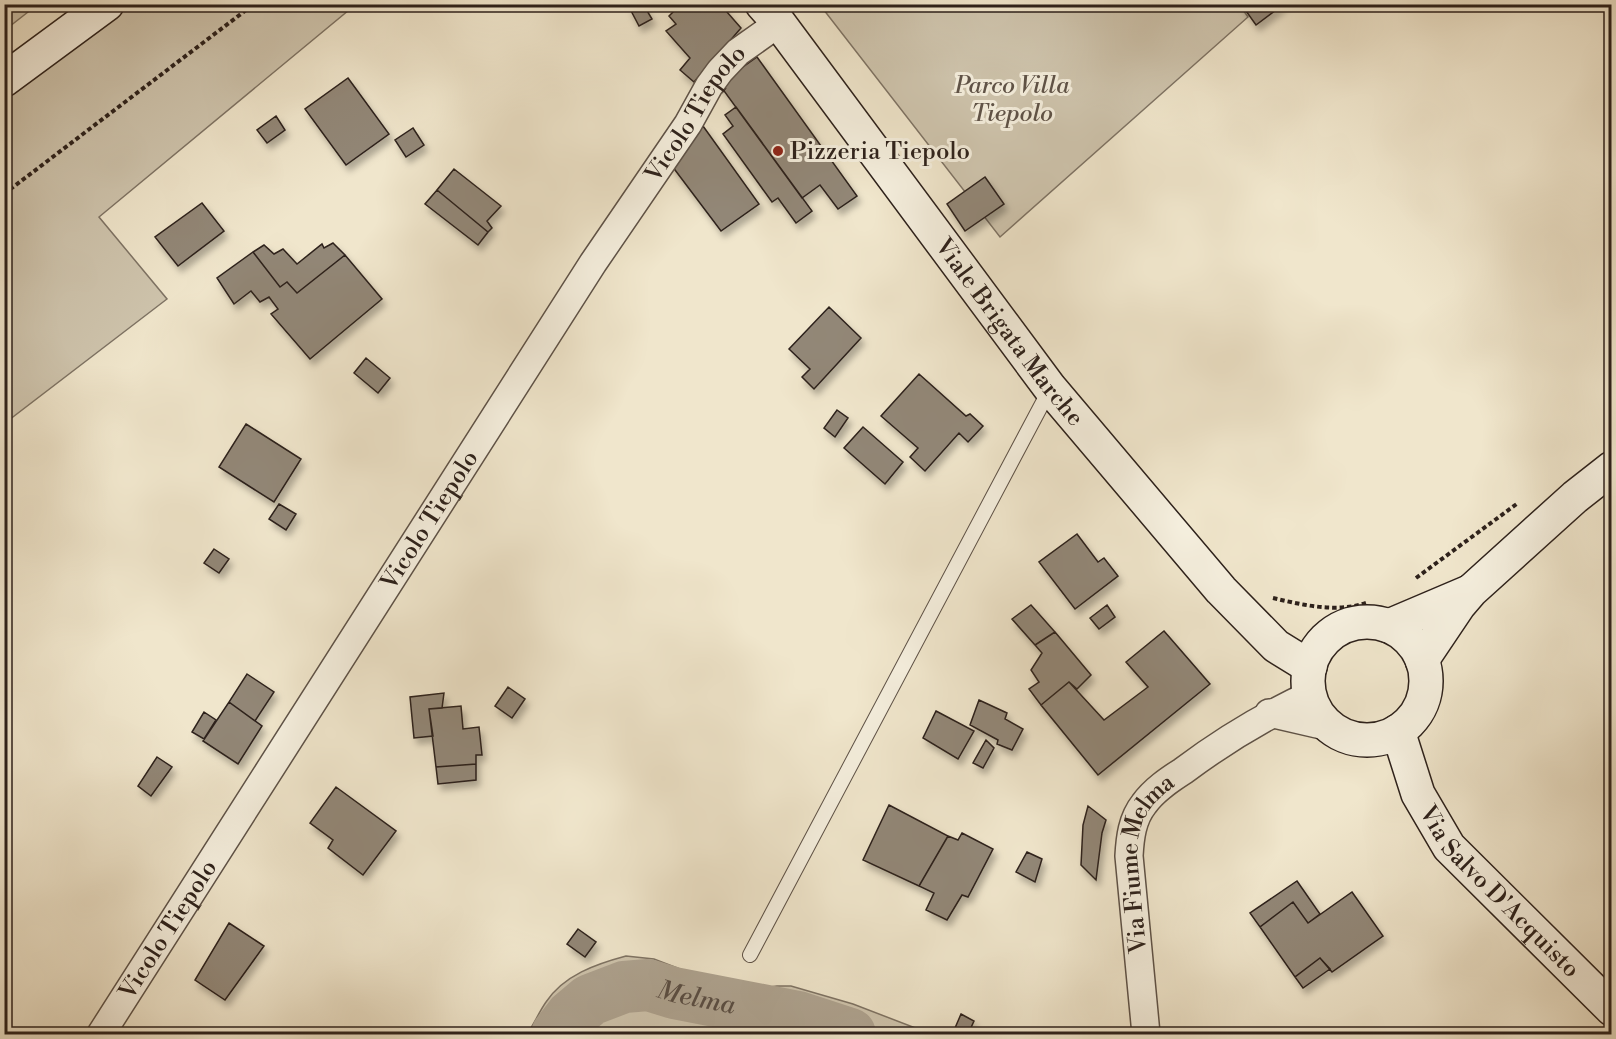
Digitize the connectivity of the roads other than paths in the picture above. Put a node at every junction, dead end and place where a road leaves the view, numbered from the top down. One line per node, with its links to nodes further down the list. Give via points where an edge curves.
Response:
1 (107, 4): 3 (street)
2 (770, 14): 4 (street, Viale Brigata Marche); 18 (street, Vicolo Tiepolo, via 709,86)
3 (4, 80)
4 (1050, 388): 9 (street, Viale Brigata Marche, via 1221,590); 16 (lane)
5 (1611, 468): 6 (street)
6 (1471, 591): 7 (street); 10 (street)
7 (1380, 614): 8 (street, via 1374,622 1358,622); 10 (street, via 1414,646)
8 (1329, 636): 9 (street); 11 (street, via 1317,650)
9 (1276, 646): 11 (street, Viale Brigata Marche)
10 (1422, 660): 13 (street, via 1426,680 1423,700 1414,717)
11 (1310, 681): 12 (street, Via Fiume Melma); 14 (street, via 1321,718)
12 (1269, 713): 14 (street); 19 (street, Via Fiume Melma, via 1156,791 1136,818 1129,856)
13 (1398, 731): 14 (street, via 1380,739); 15 (street, Via Salvo D'Acquisto)
14 (1345, 733): 15 (street, Via Salvo D'Acquisto)
15 (1418, 794): 17 (street, Via Salvo D'Acquisto, via 1449,847)
16 (750, 955)
17 (1611, 1009)
18 (101, 1035)
19 (1146, 1035)

